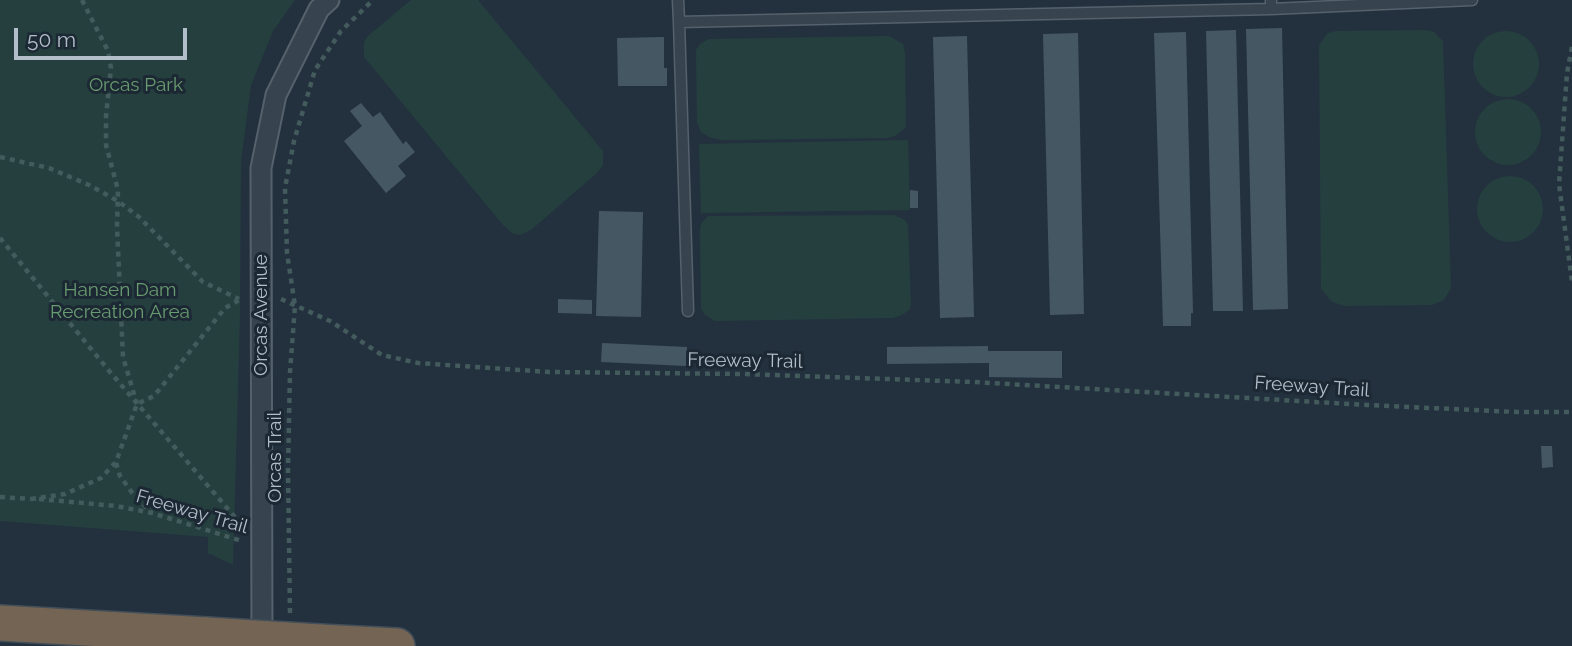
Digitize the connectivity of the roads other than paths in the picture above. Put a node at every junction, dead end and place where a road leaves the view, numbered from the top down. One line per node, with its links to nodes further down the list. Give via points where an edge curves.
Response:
1 (329, 0): 8 (street, Orcas Avenue, via 319,9 276,95 261,168)
2 (678, 0): 5 (lane)
3 (1472, 0): 4 (lane)
4 (1271, 4): 5 (lane)
5 (679, 22): 6 (lane)
6 (688, 311)
7 (0, 624): 9 (highway, bridge)
8 (262, 646)
9 (397, 646)

